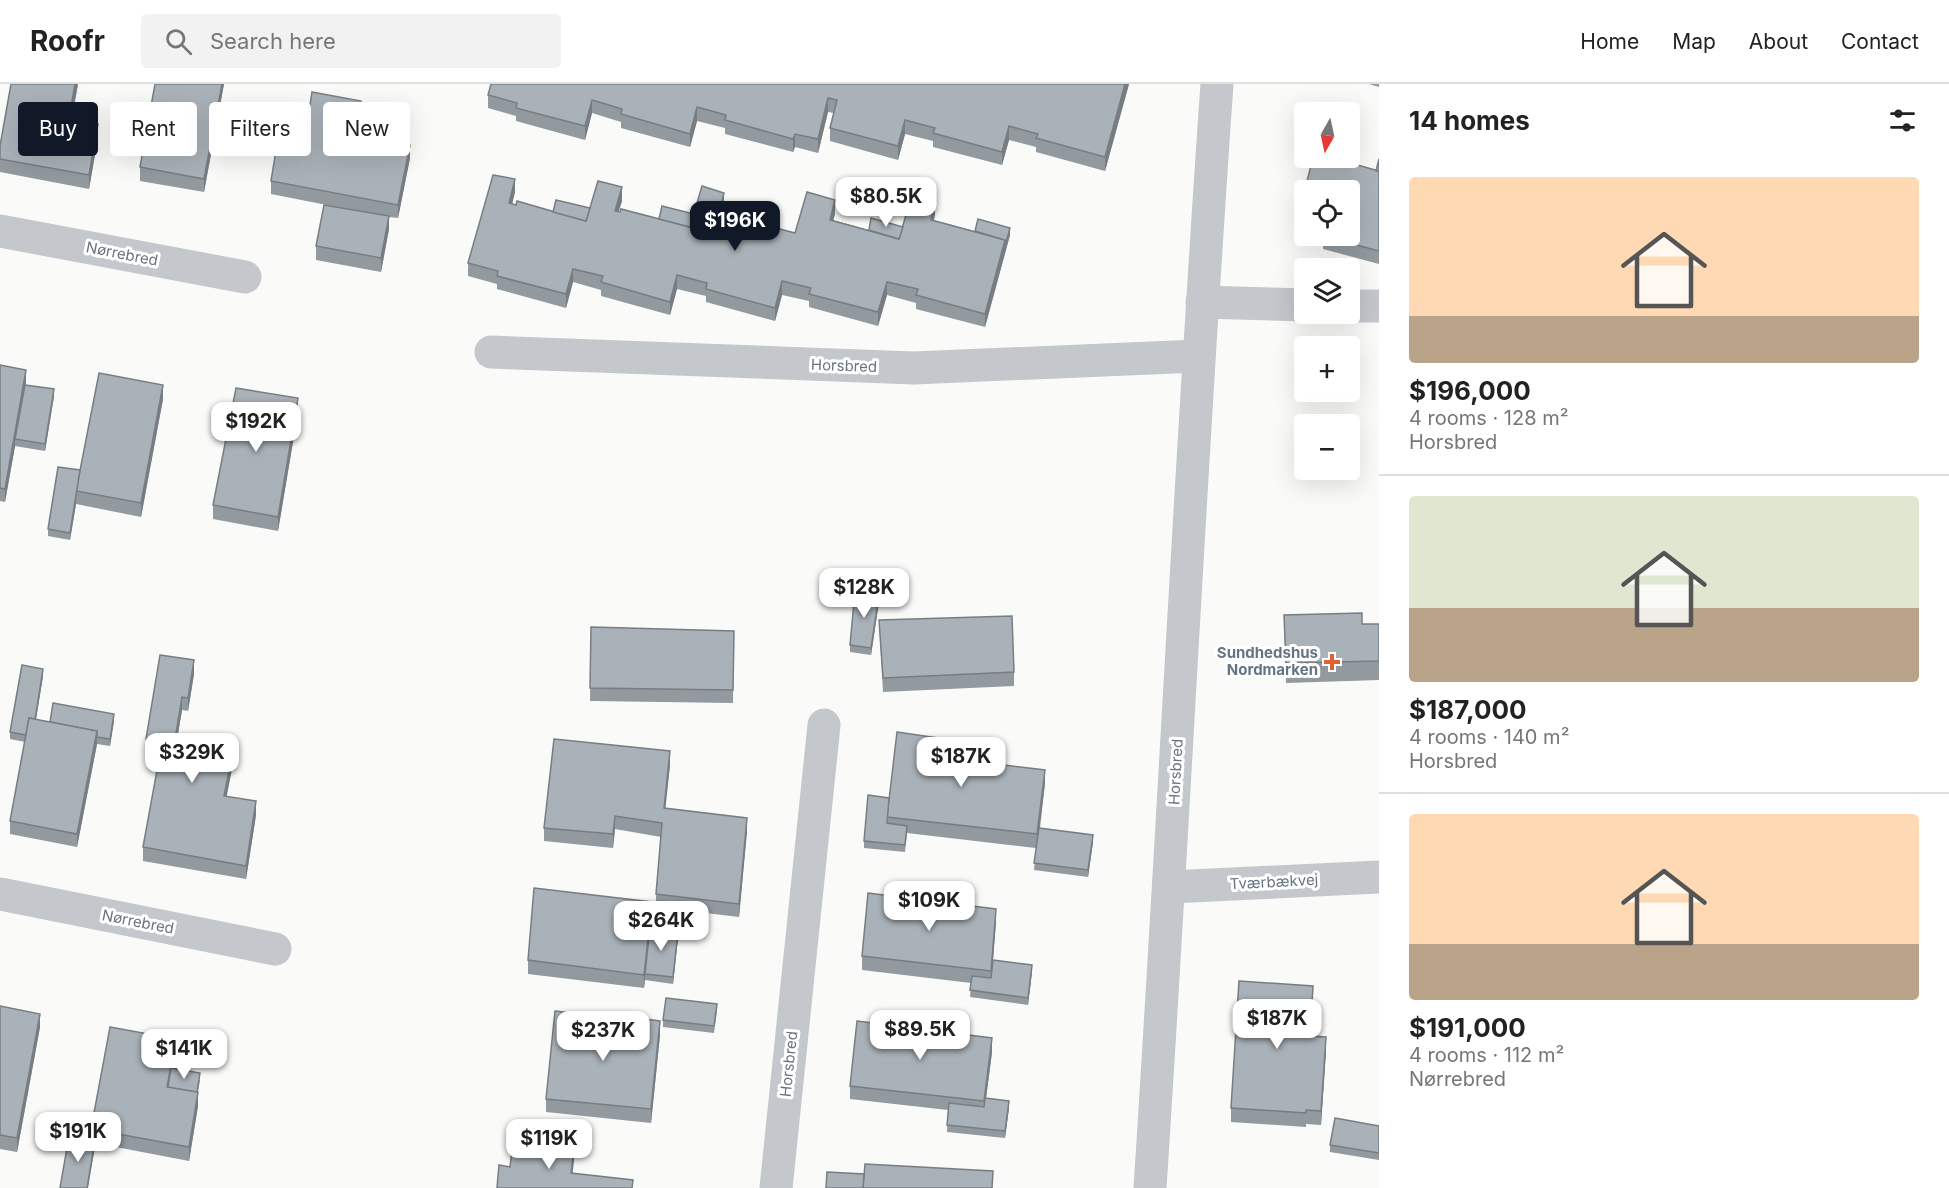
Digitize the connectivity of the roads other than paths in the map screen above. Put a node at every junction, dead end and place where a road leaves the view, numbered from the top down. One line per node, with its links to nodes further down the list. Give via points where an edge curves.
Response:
1 (1217, 84): 4 (street, Horsbred)
2 (0, 231): 3 (street, Nørrebred)
3 (245, 277)
4 (1202, 302): 5 (street); 9 (street, Horsbred)
5 (1294, 304)
6 (1360, 306): 7 (street)
7 (1379, 306)
8 (490, 352): 9 (street, Horsbred, via 914,368)
9 (1198, 356): 12 (street, Horsbred)
10 (824, 725): 15 (street, Horsbred)
11 (1379, 877): 12 (street, Tværbækvej)
12 (1170, 887): 16 (street, Horsbred)
13 (0, 894): 14 (street, Nørrebred)
14 (275, 949)
15 (776, 1188)
16 (1149, 1188)

